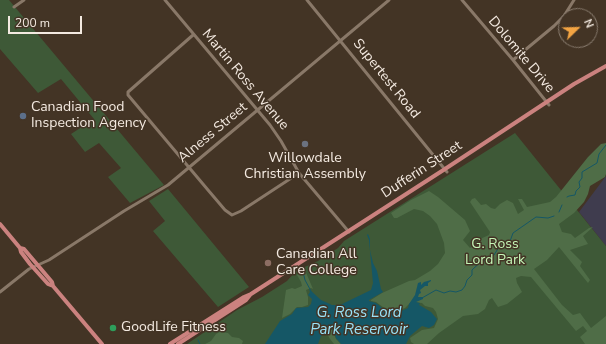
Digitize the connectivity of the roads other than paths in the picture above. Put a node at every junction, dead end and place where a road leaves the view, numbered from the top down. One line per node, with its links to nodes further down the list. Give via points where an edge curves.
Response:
1 (24, 0): 7 (street)
2 (165, 0): 8 (street, Martin Ross Avenue)
3 (307, 0): 9 (street, Supertest Road)
4 (389, 0): 9 (street, Alness Street)
5 (462, 0): 10 (street, Dolomite Drive)
6 (574, 0): 10 (street, via 554,26)
7 (14, 7)
8 (193, 35): 13 (street, Martin Ross Avenue); 14 (street, via 128,92)
9 (341, 41): 13 (street, Alness Street); 15 (street, Supertest Road)
10 (513, 60): 12 (street, Dolomite Drive)
11 (606, 66): 12 (main road, Dufferin Street, via 574,84)
12 (547, 104): 15 (main road, Dufferin Street)
13 (257, 110): 14 (street, Alness Street); 16 (street, Martin Ross Avenue, via 276,134)
14 (190, 168): 16 (street, via 232,215); 20 (street, Alness Street, via 168,185)
15 (446, 170): 18 (main road, Dufferin Street)
16 (299, 173): 18 (street, Martin Ross Avenue)
17 (0, 224): 19 (main road)
18 (349, 232): 24 (main road, Dufferin Street)
19 (20, 248): 20 (main road, via 24,249); 21 (main road)
20 (38, 265): 21 (street, Alness Street); 22 (main road)
21 (33, 267): 22 (main road); 23 (street, Alness Street)
22 (53, 286): 25 (main road)
23 (0, 292)
24 (251, 294): 26 (main road, Dufferin Street); 27 (main road, Dufferin Street, via 246,300)
25 (102, 344)
26 (170, 344)
27 (178, 344)

